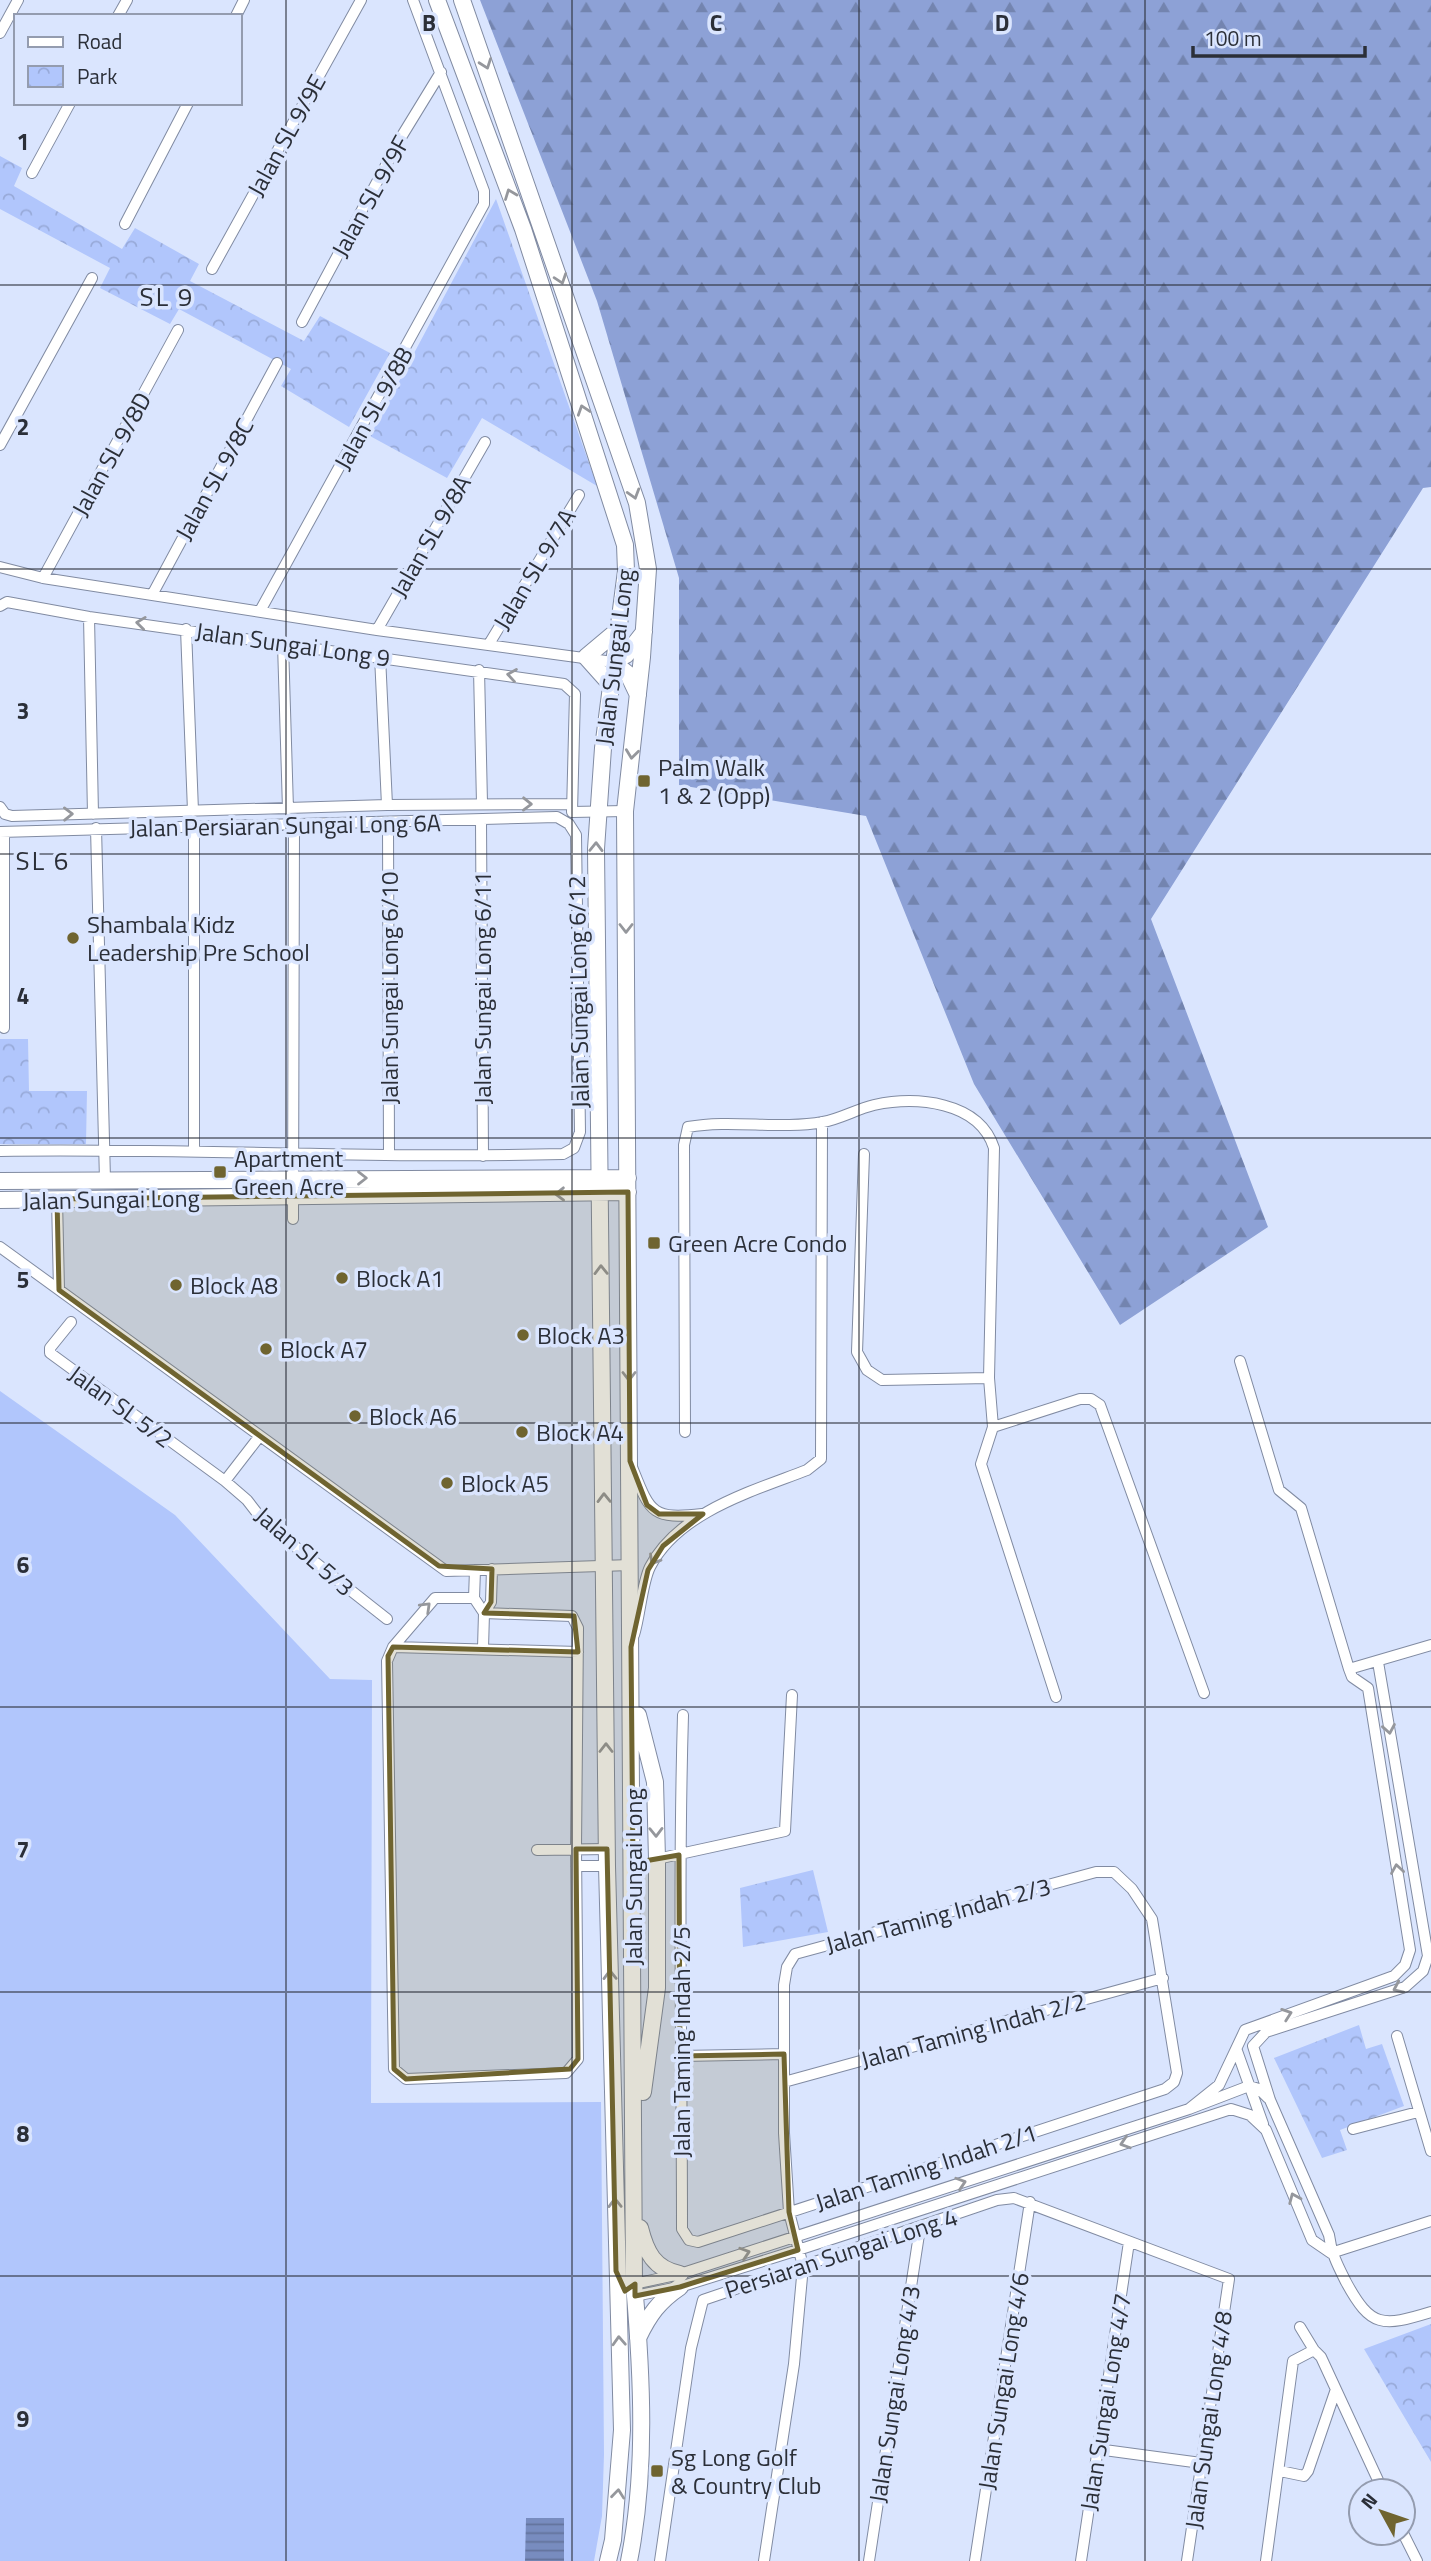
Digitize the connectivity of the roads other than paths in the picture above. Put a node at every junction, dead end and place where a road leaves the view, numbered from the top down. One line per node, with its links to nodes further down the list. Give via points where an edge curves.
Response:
1 (18, 0): 6 (street)
2 (361, 0): 12 (street, Jalan SL 9/9E)
3 (413, 0): 7 (street)
4 (437, 0): 28 (street, Jalan Sungai Long, one-way to 4, via 626,571 617,512 523,229)
5 (462, 0): 29 (street, Jalan Sungai Long, one-way to 29, via 637,503 648,569)
6 (0, 33)
7 (441, 72): 14 (street, Jalan SL 9/9F); 24 (street, Jalan SL 9/8B, via 484,191 484,204)
8 (69, 105): 10 (street)
9 (187, 105): 11 (street)
10 (32, 173)
11 (125, 224)
12 (212, 269)
13 (92, 278): 18 (street)
14 (302, 321)
15 (178, 330): 21 (street, Jalan SL 9/8D)
16 (277, 363): 22 (street, Jalan SL 9/8C)
17 (485, 442): 27 (street, Jalan SL 9/8A)
18 (0, 444)
19 (579, 495): 31 (street, Jalan SL 9/7A)
20 (0, 566): 21 (street)
21 (43, 578): 22 (street)
22 (152, 595): 24 (street)
23 (4, 604): 25 (street, Jalan Sungai Long 9)
24 (260, 611): 27 (street)
25 (89, 617): 26 (street, Jalan Sungai Long 9, one-way to 25); 46 (street)
26 (186, 629): 30 (street, Jalan Sungai Long 9); 44 (street)
27 (377, 630): 31 (street)
28 (617, 631): 33 (street); 34 (street, Jalan Sungai Long)
29 (644, 632): 34 (street, via 626,655); 37 (street, Jalan Sungai Long)
30 (283, 644): 32 (street, Jalan Sungai Long 9); 42 (street)
31 (489, 644): 33 (street)
32 (380, 656): 35 (street, Jalan Sungai Long 9); 40 (street)
33 (586, 657): 34 (street); 36 (street)
34 (613, 662): 36 (street, Jalan Sungai Long); 37 (street, via 628,674)
35 (479, 670): 38 (street); 39 (street, Jalan Sungai Long 9, one-way to 35, via 575,694 564,684)
36 (611, 685): 43 (street, Jalan Sungai Long)
37 (638, 696): 45 (street, Jalan Sungai Long, one-way to 45)
38 (482, 803): 39 (street, one-way to 39); 40 (street)
39 (572, 804): 43 (street, via 572,812)
40 (387, 805): 42 (street)
41 (1, 809): 46 (street, one-way to 46, via 12,816)
42 (288, 809): 44 (street)
43 (597, 810): 45 (street); 56 (street, Jalan Sungai Long, one-way to 43)
44 (193, 811): 46 (street)
45 (625, 811): 55 (street, Jalan Sungai Long, one-way to 55)
46 (93, 814)
47 (481, 821): 48 (street, Jalan Persiaran Sungai Long 6A); 49 (street, Jalan Persiaran Sungai Long 6A, via 557,817); 64 (street, Jalan Sungai Long 6/11)
48 (388, 822): 50 (street, Jalan Persiaran Sungai Long 6A); 62 (street, Jalan Sungai Long 6/10)
49 (569, 824): 64 (street, Jalan Sungai Long 6/12, via 576,835 577,1145 563,1154)
50 (294, 826): 51 (street, Jalan Persiaran Sungai Long 6A); 61 (street)
51 (194, 827): 52 (street, Jalan Persiaran Sungai Long 6A); 60 (street)
52 (96, 828): 53 (street, Jalan Persiaran Sungai Long 6A); 58 (street)
53 (2, 832): 54 (street)
54 (4, 1028)
55 (627, 1090): 56 (street); 69 (street, Jalan Sungai Long)
56 (600, 1091): 68 (street, Jalan Sungai Long)
57 (822, 1122): 78 (street, via 901,1101 954,1109 988,1130 994,1148); 80 (street, via 688,1127 684,1145); 84 (street, via 821,1459 807,1470)
58 (104, 1150): 59 (street); 60 (street); 66 (street)
59 (0, 1151)
60 (194, 1151): 61 (street)
61 (293, 1153): 62 (street); 65 (street)
62 (389, 1154): 64 (street)
63 (864, 1154): 78 (street, via 857,1352 867,1370 882,1380)
64 (483, 1156)
65 (291, 1178): 66 (street, Jalan Sungai Long); 68 (street, Jalan Sungai Long, one-way to 68); 70 (street)
66 (105, 1180): 67 (street, Jalan Sungai Long)
67 (0, 1181)
68 (599, 1185): 69 (street, Jalan Sungai Long); 70 (street, Jalan Sungai Long, one-way to 70); 86 (street, Jalan Sungai Long, one-way to 68)
69 (628, 1185): 82 (street, Jalan Sungai Long, one-way to 82)
70 (292, 1197): 71 (street, Jalan Sungai Long); 73 (street)
71 (57, 1199): 72 (street, Jalan Sungai Long); 75 (street)
72 (0, 1200)
73 (293, 1219)
74 (0, 1247): 75 (street)
75 (59, 1290): 81 (street)
76 (71, 1322): 83 (street, Jalan SL 5/2, via 50,1353)
77 (1240, 1361): 98 (street, via 1279,1490 1301,1508)
78 (989, 1378): 79 (street)
79 (993, 1427): 100 (street, via 1080,1399 1100,1405); 102 (street, via 981,1464)
80 (685, 1432)
81 (260, 1437): 83 (street); 88 (street, via 446,1571)
82 (630, 1461): 84 (street, via 647,1505 676,1517); 85 (street, Jalan Sungai Long)
83 (225, 1481): 91 (street, Jalan SL 5/3, via 264,1522)
84 (703, 1514): 94 (street, one-way to 94, via 663,1546 648,1570)
85 (631, 1565): 86 (street); 94 (street, Jalan Sungai Long)
86 (605, 1566): 87 (street); 105 (street, Jalan Sungai Long, one-way to 86)
87 (492, 1569): 88 (street); 90 (street, via 491,1602)
88 (475, 1570): 89 (street)
89 (474, 1598): 90 (street); 93 (street, one-way to 89, via 435,1598)
90 (484, 1613): 95 (street); 96 (street, via 572,1616 579,1628)
91 (387, 1619)
92 (1431, 1645): 97 (street)
93 (393, 1647): 95 (street); 109 (street, via 387,1661 394,2069 400,2075 406,2079 566,2073 578,2059)
94 (631, 1647): 99 (street, Jalan Sungai Long)
95 (483, 1648): 96 (street)
96 (578, 1652): 104 (street)
97 (1378, 1662): 98 (street); 116 (street, one-way to 116, via 1428,1956 1423,1971 1405,1987 1259,2036 1253,2046)
98 (1349, 1669): 113 (street, one-way to 98, via 1240,2036 1252,2026 1394,1976 1405,1965 1410,1950 1368,1688 1355,1680)
99 (632, 1693): 108 (street, one-way to 108, via 655,1782); 125 (street, Jalan Sungai Long)
100 (1204, 1693)
101 (792, 1695): 107 (street, via 785,1831)
102 (1056, 1697)
103 (683, 1715): 107 (street, Jalan Taming Indah 2/5)
104 (576, 1849): 105 (street); 106 (street); 109 (street)
105 (607, 1849): 110 (street, Jalan Sungai Long)
106 (537, 1850)
107 (679, 1854): 108 (street); 115 (street, Jalan Taming Indah 2/5)
108 (657, 1858): 125 (street, via 657,1988)
109 (576, 1866): 110 (street)
110 (607, 1866): 140 (street, Jalan Sungai Long, one-way to 110, via 616,2271)
111 (1163, 1978): 114 (street, Jalan Taming Indah 2/3, via 1152,1919 1114,1872 1096,1872 795,1954 786,1967); 117 (street, Jalan Taming Indah 2/2); 129 (street, Jalan Taming Indah 2/1, via 1177,2073 1165,2089)
112 (1397, 2036): 122 (street)
113 (1237, 2051): 118 (street); 120 (street, via 1214,2092)
114 (784, 2054): 115 (street); 117 (street)
115 (680, 2056): 132 (street, Jalan Taming Indah 2/5)
116 (1261, 2076): 118 (street); 119 (street)
117 (784, 2082): 129 (street)
118 (1254, 2091): 119 (street); 120 (street); 121 (street); 124 (street)
119 (1270, 2100): 136 (street, via 1329,2235)
120 (1189, 2109): 133 (street, one-way to 120)
121 (1231, 2109): 124 (street, via 1250,2115); 135 (street, one-way to 135)
122 (1418, 2112): 123 (street); 126 (street)
123 (1353, 2129)
124 (1266, 2130): 136 (street, one-way to 124, via 1312,2240)
125 (635, 2150): 128 (street, Jalan Sungai Long)
126 (1431, 2151)
127 (1030, 2202): 131 (street, Persiaran Sungai Long 4, via 1014,2197 997,2200); 134 (street, Persiaran Sungai Long 4); 158 (street, Jalan Sungai Long 4/6)
128 (636, 2208): 139 (street, via 652,2260); 140 (street, Jalan Sungai Long)
129 (789, 2212): 132 (street, Jalan Taming Indah 2/1, via 698,2242 689,2240); 133 (street)
130 (1431, 2221): 136 (street)
131 (920, 2228): 137 (street, Persiaran Sungai Long 4); 157 (street, Jalan Sungai Long 4/3)
132 (682, 2229)
133 (794, 2236): 135 (street); 139 (street, one-way to 133)
134 (1129, 2242): 138 (street, Persiaran Sungai Long 4); 149 (street, Jalan Sungai Long 4/7)
135 (798, 2250): 137 (street); 139 (street)
136 (1331, 2253): 141 (street, via 1367,2316 1401,2321)
137 (803, 2266): 155 (street, Persiaran Sungai Long 4, via 709,2296 700,2306); 156 (street, via 794,2364)
138 (1229, 2278): 150 (street, Jalan Sungai Long 4/8)
139 (680, 2280): 140 (street); 143 (street, via 650,2313)
140 (628, 2294): 143 (street, Jalan Sungai Long); 146 (street, Jalan Sungai Long, one-way to 140)
141 (1431, 2312)
142 (1300, 2327): 144 (street)
143 (637, 2339): 145 (street, Jalan Sungai Long)
144 (1314, 2350): 147 (street); 151 (street, via 1293,2361)
145 (639, 2370): 146 (street); 148 (street, Jalan Sungai Long)
146 (624, 2387): 148 (street); 153 (street, Jalan Sungai Long, one-way to 146, via 622,2458)
147 (1335, 2392): 151 (street, via 1308,2471 1304,2476); 152 (street)
148 (639, 2405): 154 (street, Jalan Sungai Long, via 638,2515)
149 (1097, 2449): 150 (street); 159 (street, Jalan Sungai Long 4/7)
150 (1202, 2463): 160 (street, Jalan Sungai Long 4/8)
151 (1280, 2471): 161 (street)
152 (1376, 2477)
153 (608, 2561)
154 (629, 2561)
155 (660, 2561)
156 (764, 2561)
157 (869, 2561)
158 (975, 2561)
159 (1081, 2561)
160 (1187, 2561)
161 (1266, 2561)

